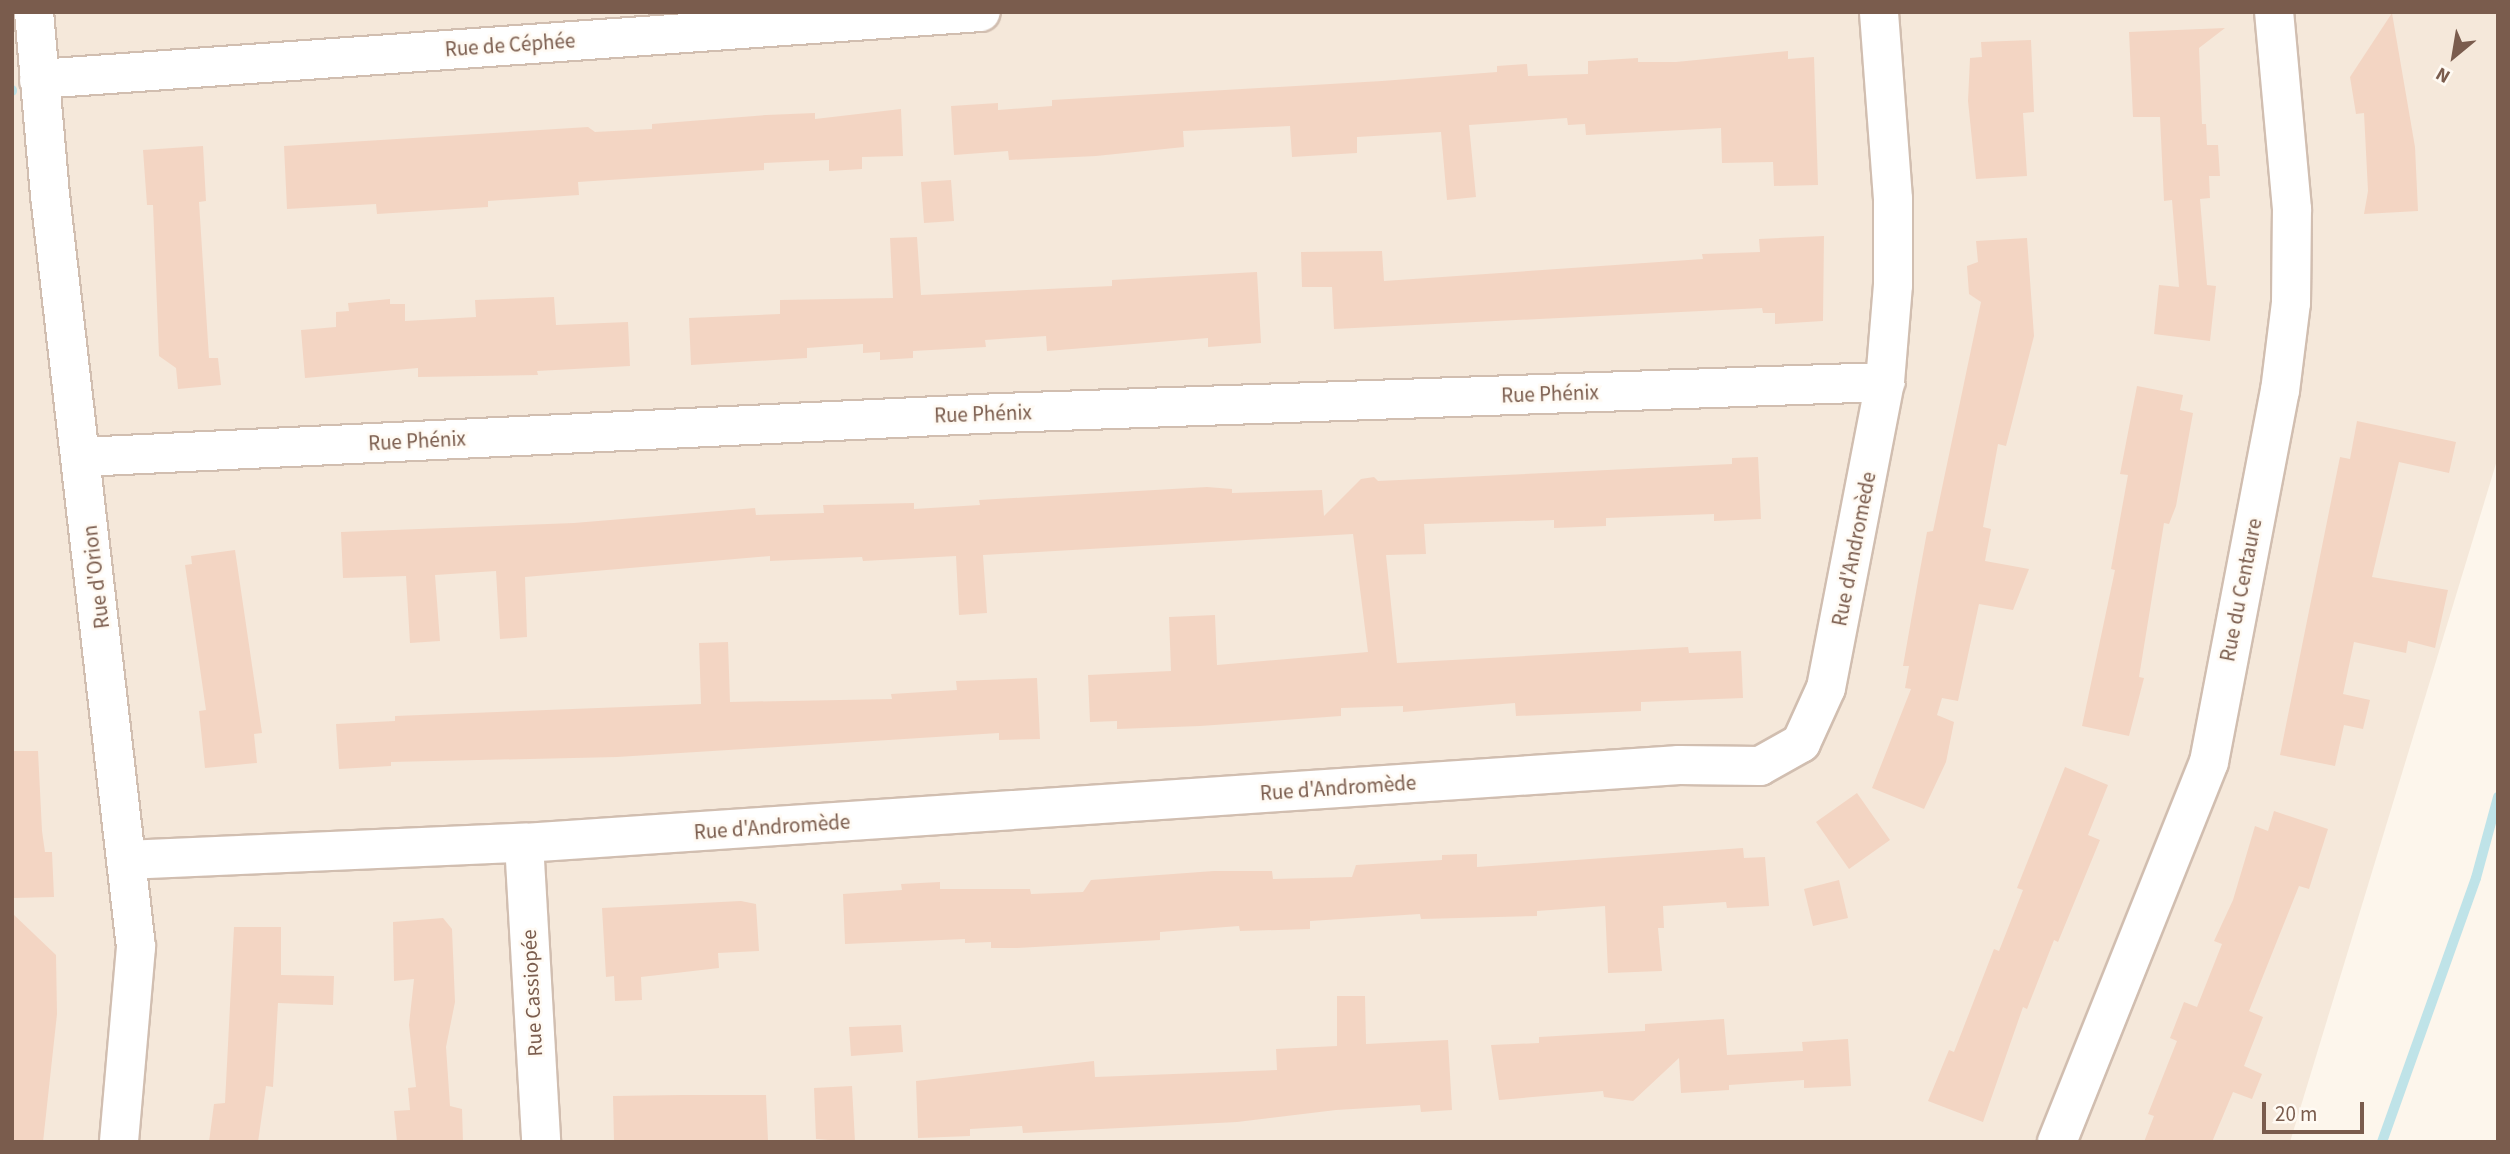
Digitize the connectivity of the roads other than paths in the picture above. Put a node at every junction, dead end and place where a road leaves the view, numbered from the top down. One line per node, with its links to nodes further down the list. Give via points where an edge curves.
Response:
1 (34, 12): 5 (street, Rue d'Orion)
2 (981, 12): 5 (street, Rue de Céphée)
3 (1879, 12): 6 (street, Rue d'Andromède, via 1893,199 1893,285)
4 (2274, 12): 12 (street, Rue du Centaure, via 2292,209 2291,303 2280,391 2209,762)
5 (39, 79): 7 (street, Rue d'Orion)
6 (1885, 382): 7 (street, Rue Phénix, via 1000,413); 8 (street, Rue d'Andromède, via 1826,688 1801,743 1760,765 1679,765)
7 (81, 457): 9 (street, Rue d'Orion)
8 (524, 844): 9 (street, Rue d'Andromède); 11 (street, Rue Cassiopée)
9 (127, 860): 10 (street, Rue d'Orion, via 136,947)
10 (119, 1142)
11 (541, 1142)
12 (2057, 1142)

